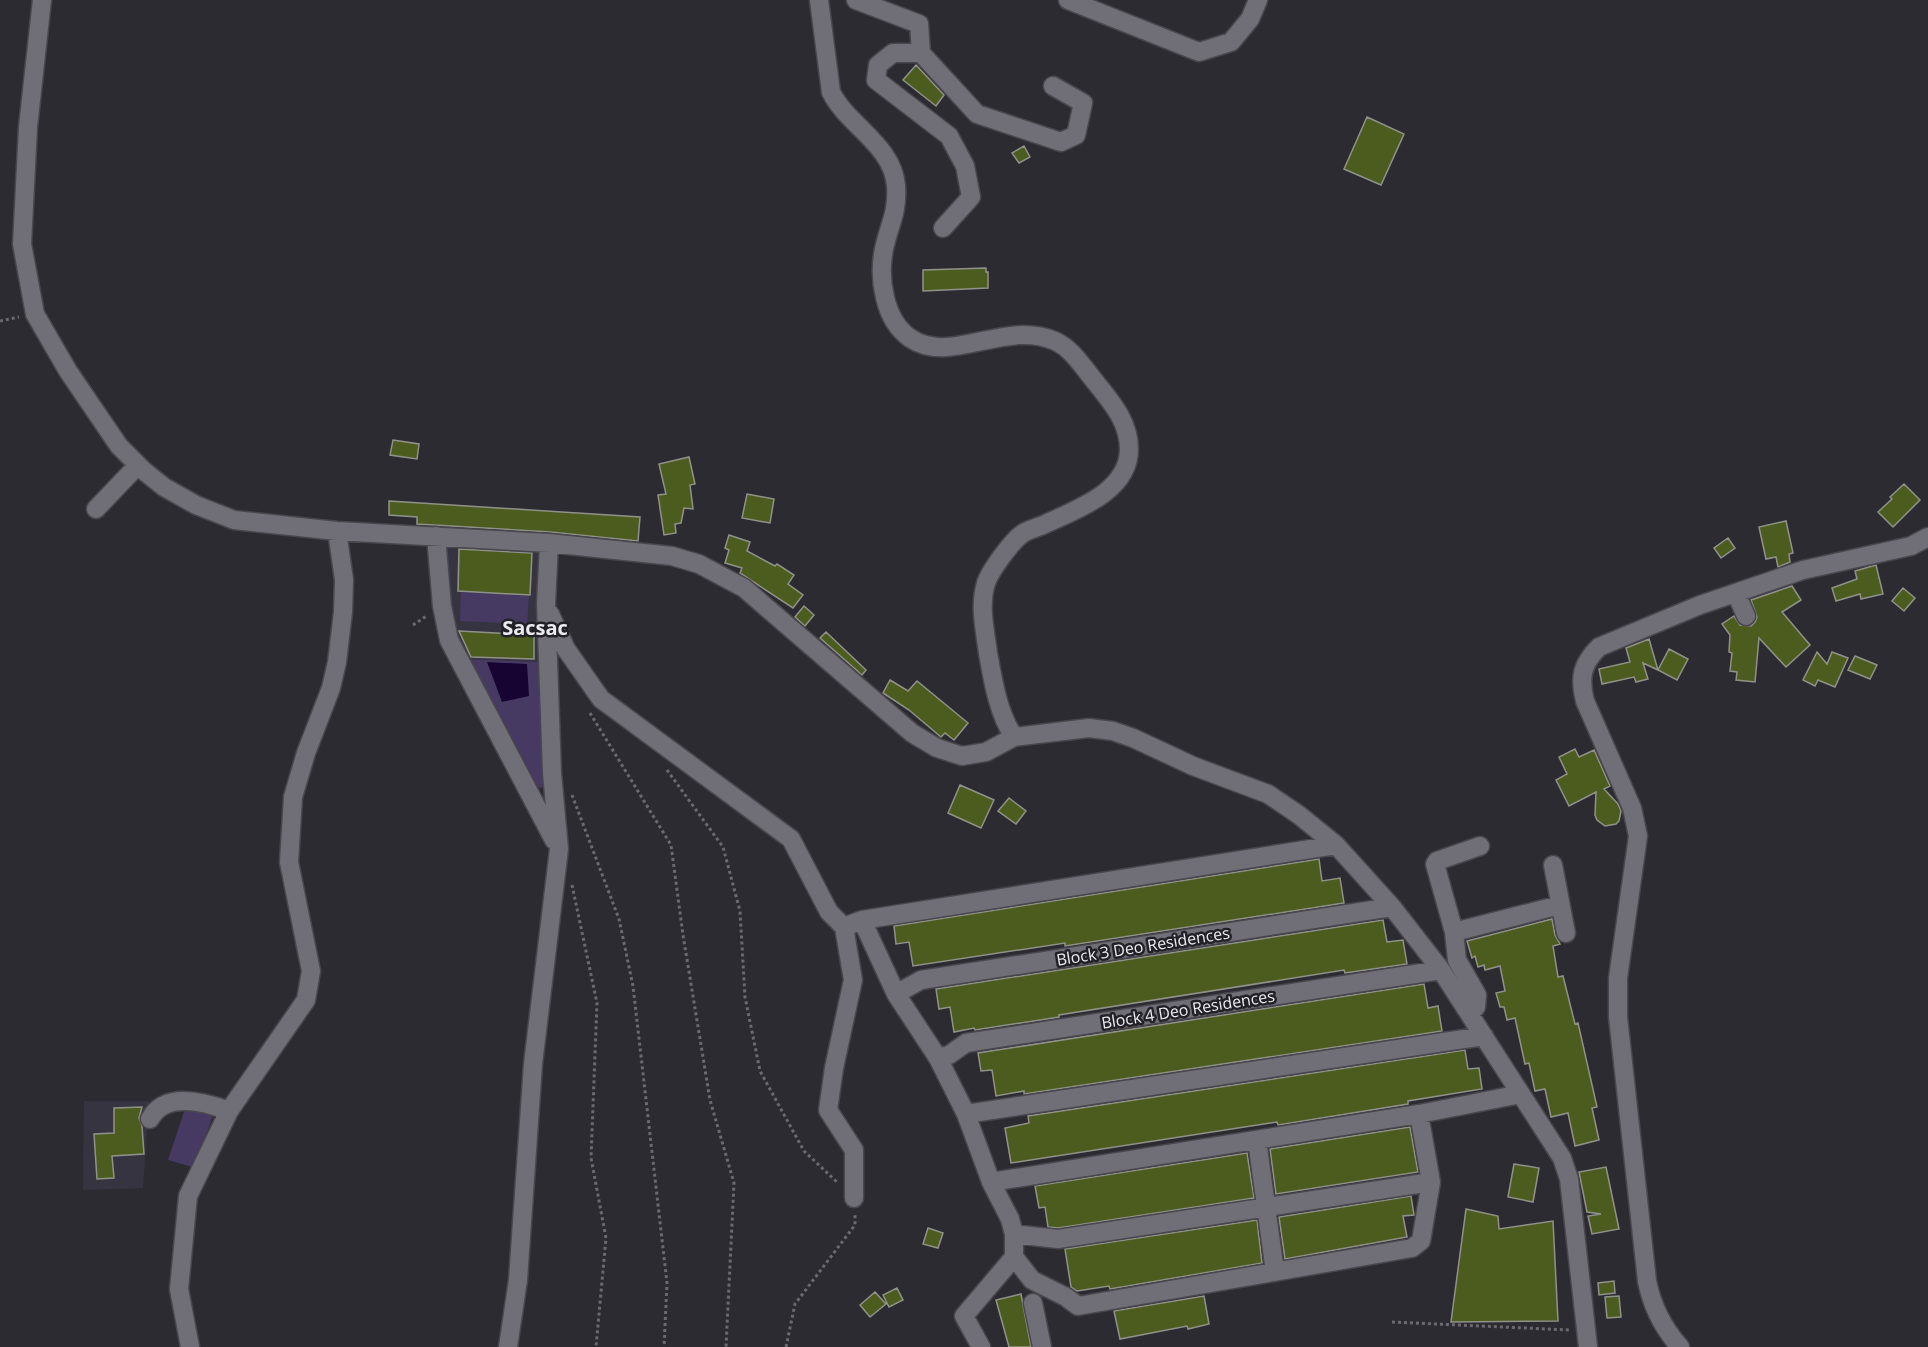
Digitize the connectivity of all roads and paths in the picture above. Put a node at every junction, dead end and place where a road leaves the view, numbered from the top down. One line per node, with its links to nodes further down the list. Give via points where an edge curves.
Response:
1 (42, 0): 9 (street, via 28,127 22,244 35,314 119,446)
2 (819, 0): 21 (street, via 831,92 891,164 896,184 896,213 884,246 882,282 887,306 898,327 923,346 944,348 1012,334 1055,341 1084,368 1126,427 1128,460 1116,482 1074,511 1022,534 986,584 982,617 992,678 1006,725)
3 (856, 0): 6 (street, via 919,24)
4 (1068, 0): 5 (street, via 1199,52 1231,42 1250,19)
5 (1258, 0)
6 (921, 53): 7 (street, via 977,114 1061,142 1076,135 1083,103); 8 (street, via 893,52 878,65 876,80 949,136 965,166 971,197)
7 (1053, 86)
8 (943, 228)
9 (138, 465): 10 (street); 11 (street, via 164,487 195,505 234,520)
10 (96, 509)
11 (337, 531): 12 (street); 41 (street, via 344,580 337,662 292,797 289,862 311,971 306,1000)
12 (436, 536): 14 (street); 26 (street, via 449,640)
13 (1928, 537): 15 (street, via 1911,546)
14 (549, 543): 18 (street); 21 (street, via 672,556 699,564 744,588 903,726 937,748 970,755 986,752)
15 (1821, 566): 16 (street); 17 (street)
16 (1797, 587)
17 (1736, 593): 19 (street); 64 (street, via 1599,647 1587,659 1582,673 1585,701 1632,808 1638,836 1618,978 1618,1017 1647,1281 1659,1315)
18 (546, 604): 26 (street); 32 (street, via 566,649 601,699 790,838 830,912)
19 (1746, 616)
20 (586, 707): 60 (path, via 671,845 710,1100 734,1183)
21 (1014, 737): 24 (street, via 1089,728 1113,731 1268,794)
22 (662, 762): 48 (path, via 723,847 740,911 745,997 760,1071 804,1151)
23 (569, 787): 59 (path, via 619,919 633,986 667,1283)
24 (1336, 845): 30 (street); 31 (street)
25 (1480, 846): 33 (street, via 1435,864)
26 (559, 849): 57 (street, via 533,1064 518,1280)
27 (1553, 865): 29 (street)
28 (572, 885): 58 (path, via 597,1004 591,1158 606,1238)
29 (1560, 905): 33 (street); 34 (street)
30 (1392, 907): 35 (street); 36 (street, Block 3 Deo Residences, via 921,980)
31 (861, 920): 32 (street); 36 (street)
32 (844, 927): 48 (street, via 853,980 828,1110 854,1150)
33 (1454, 932): 37 (street, via 1457,960 1477,995 1476,1007)
34 (1566, 933)
35 (1441, 970): 37 (street); 39 (street, Block 4 Deo Residences, via 966,1043)
36 (896, 994): 39 (street)
37 (1470, 1013): 38 (street)
38 (1485, 1036): 40 (street); 42 (street)
39 (938, 1058): 42 (street)
40 (1521, 1094): 43 (street); 55 (street, via 1566,1168)
41 (229, 1112): 44 (street, via 203,1103 172,1102 155,1109); 56 (street, via 188,1196 179,1289)
42 (966, 1114): 46 (street)
43 (1419, 1114): 45 (street); 47 (street)
44 (150, 1119)
45 (1257, 1140): 46 (street); 49 (street)
46 (991, 1182): 50 (street)
47 (1431, 1182): 49 (street); 52 (street, via 1421,1241 1412,1248)
48 (854, 1198): 61 (path, via 855,1225 795,1304)
49 (1267, 1207): 50 (street, via 1058,1239); 52 (street)
50 (1014, 1234): 51 (street)
51 (1014, 1257): 52 (street, via 1032,1280 1078,1306); 62 (street, via 964,1316)
52 (1275, 1272)
53 (1033, 1303): 63 (street)
54 (1392, 1322): 55 (path)
55 (1587, 1339)
56 (190, 1347)
57 (508, 1347)
58 (596, 1347)
59 (664, 1347)
60 (726, 1347)
61 (786, 1347)
62 (981, 1347)
63 (1042, 1347)
64 (1680, 1347)

